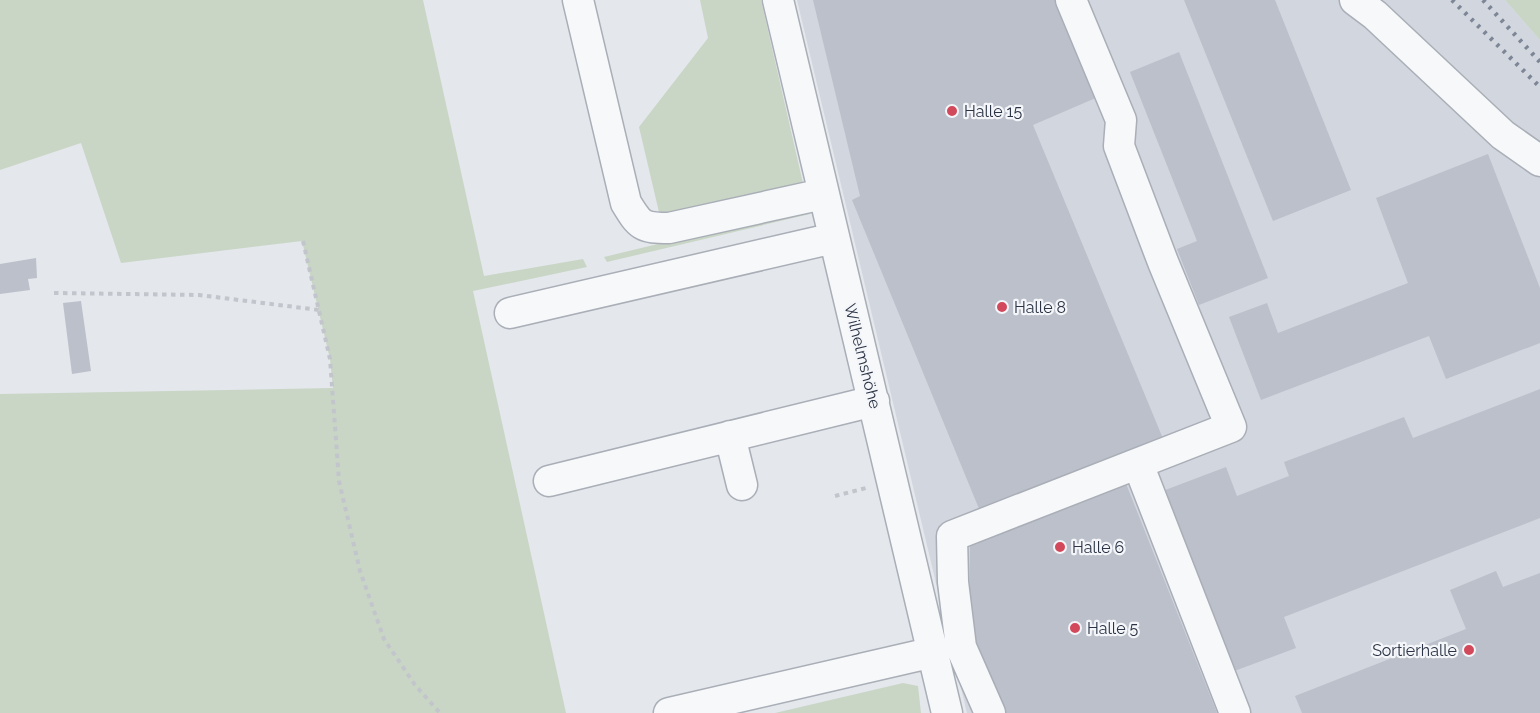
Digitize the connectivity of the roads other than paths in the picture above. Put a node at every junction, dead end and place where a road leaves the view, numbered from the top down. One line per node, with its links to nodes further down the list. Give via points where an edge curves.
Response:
1 (578, 0): 6 (street, via 621,185 637,220 649,228 669,228)
2 (778, 0): 6 (street, Wilhelmshöhe)
3 (1071, 0): 11 (street, via 1121,120 1119,146 1232,427)
4 (1356, 0): 5 (street, via 1503,135)
5 (1540, 162)
6 (823, 194): 7 (street, Wilhelmshöhe)
7 (834, 238): 8 (street); 9 (street, Wilhelmshöhe)
8 (510, 314)
9 (874, 401): 10 (street); 14 (street, Wilhelmshöhe)
10 (730, 436): 12 (street); 13 (street)
11 (1138, 464): 17 (street, via 952,536 961,647); 18 (street)
12 (549, 481)
13 (742, 485)
14 (934, 652): 15 (street); 16 (street, Wilhelmshöhe)
15 (669, 713)
16 (947, 713)
17 (990, 713)
18 (1234, 713)

